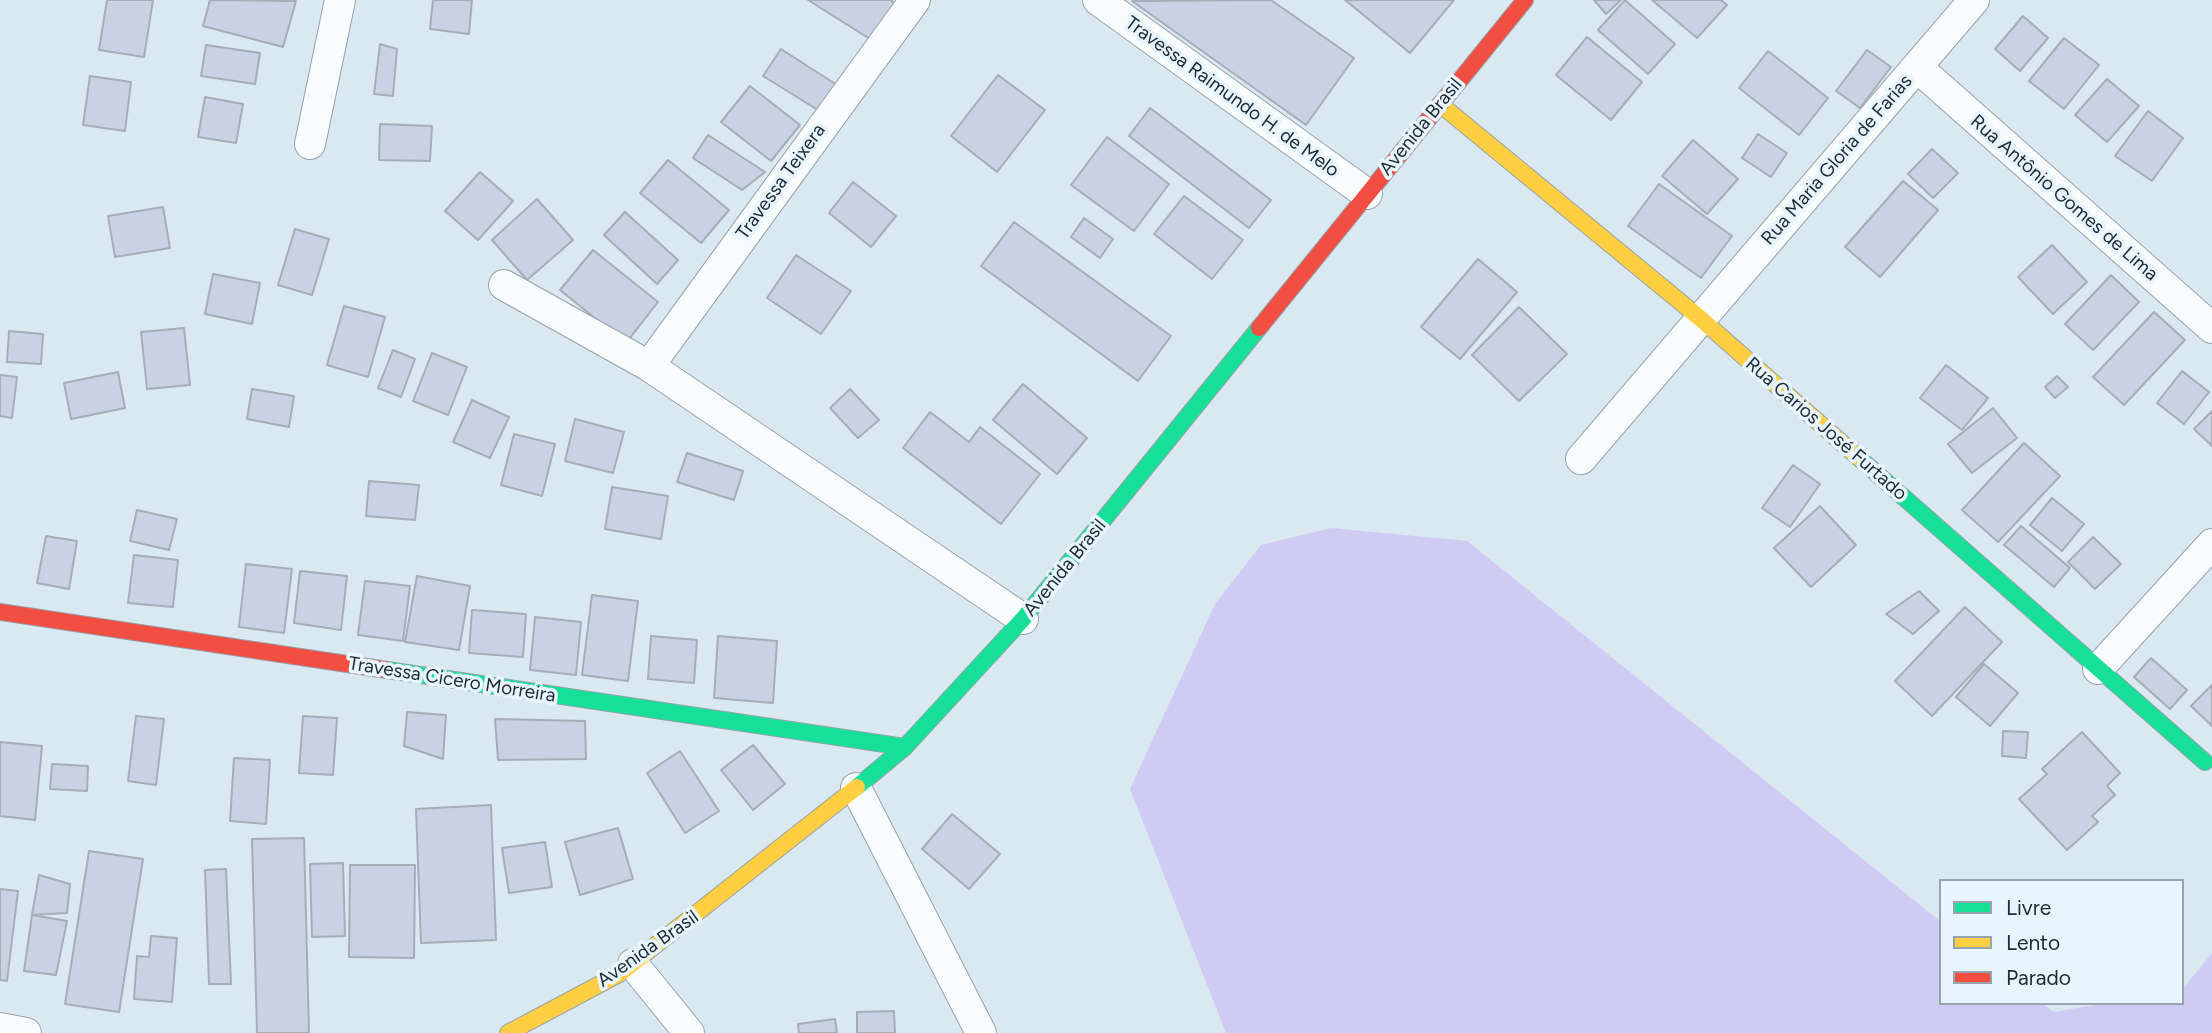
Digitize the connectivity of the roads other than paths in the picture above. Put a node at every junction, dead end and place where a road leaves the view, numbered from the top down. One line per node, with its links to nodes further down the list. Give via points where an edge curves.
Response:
1 (340, 0): 8 (street)
2 (915, 0): 13 (street, Travessa Teixera)
3 (1098, 0): 9 (street, Travessa Raimundo H. de Melo)
4 (1525, 0): 7 (street, Avenida Brasil)
5 (1974, 0): 6 (street, Rua Maria Gloria de Farias)
6 (1917, 67): 11 (street, Rua Maria Gloria de Farias); 12 (street, Rua Antônio Gomes de Lima)
7 (1440, 104): 9 (street, Avenida Brasil); 11 (street, Rua Carios José Furtado)
8 (310, 144)
9 (1367, 194): 17 (street, Avenida Brasil)
10 (505, 285): 13 (street)
11 (1701, 319): 14 (street, Rua Maria Gloria de Farias); 18 (street, Rua Carios José Furtado)
12 (2212, 328)
13 (649, 366): 17 (street)
14 (1581, 460)
15 (2212, 544): 18 (street)
16 (0, 612): 19 (street, Travessa Cicero Morreira)
17 (1023, 619): 19 (street, Avenida Brasil)
18 (2098, 669): 20 (street, Rua Carios José Furtado)
19 (905, 747): 21 (street, Avenida Brasil)
20 (2206, 762)
21 (856, 788): 22 (street, Avenida Brasil); 27 (street)
22 (633, 964): 25 (street, Avenida Brasil); 26 (street)
23 (0, 1028): 24 (street)
24 (26, 1033)
25 (508, 1033)
26 (690, 1033)
27 (981, 1033)

